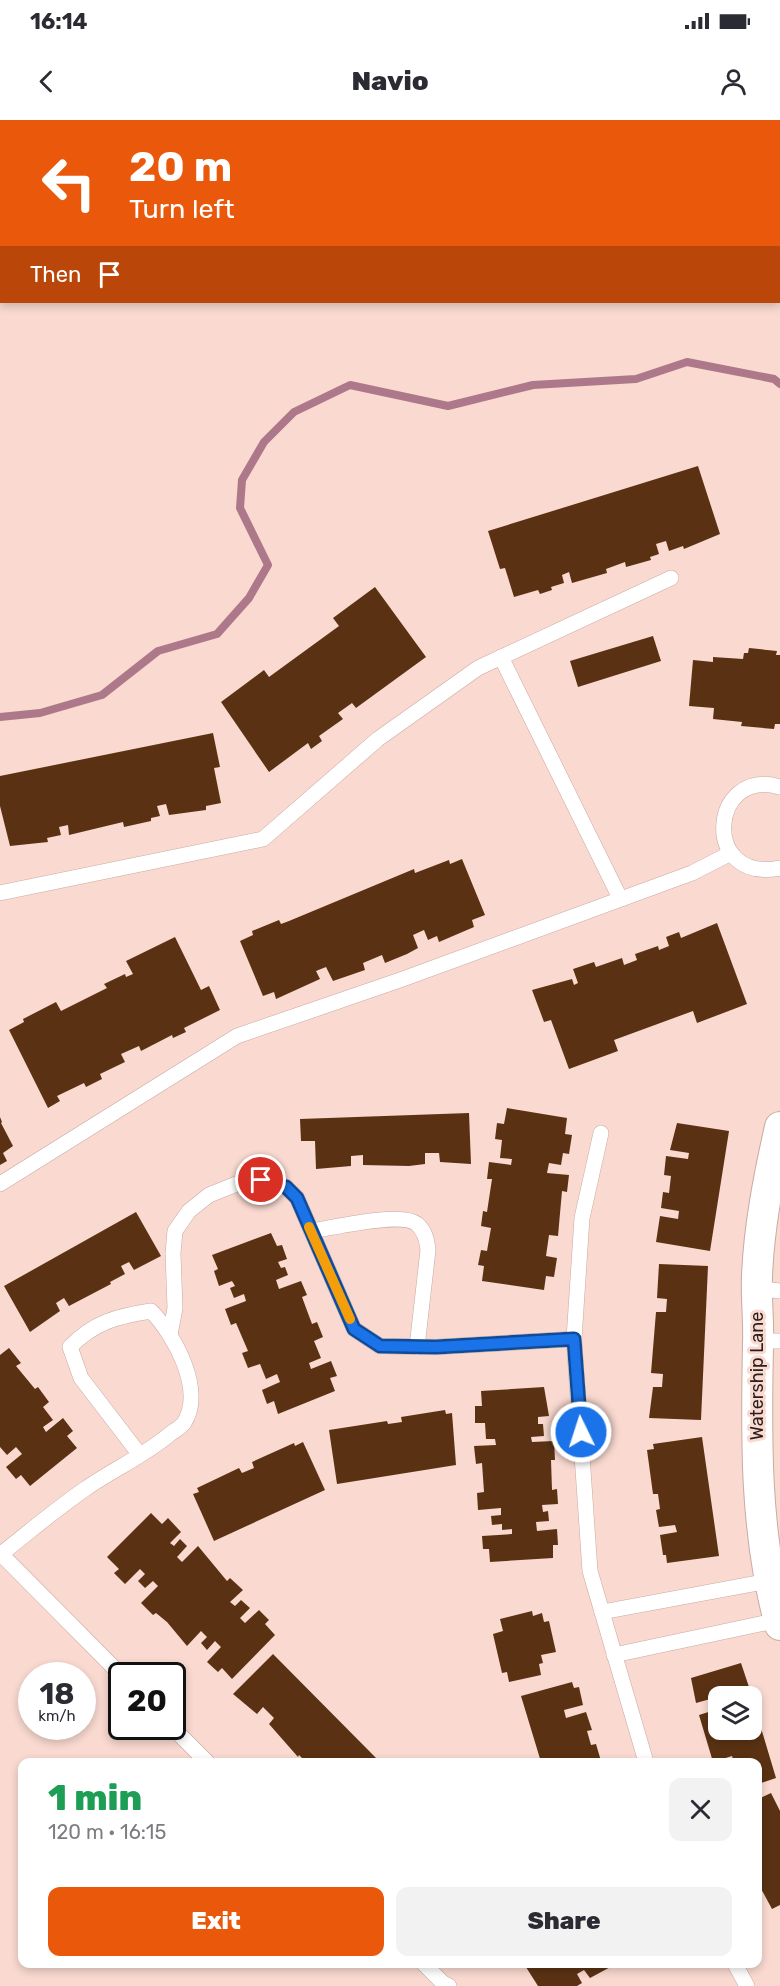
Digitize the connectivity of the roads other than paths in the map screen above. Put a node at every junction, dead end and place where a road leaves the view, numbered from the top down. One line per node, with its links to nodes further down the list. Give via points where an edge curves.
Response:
1 (671, 578): 2 (lane)
2 (501, 657): 6 (lane, via 478,668 378,739 263,838); 7 (lane)
3 (780, 787): 4 (lane, via 758,785 733,799 722,826)
4 (731, 853): 5 (lane, via 753,869); 7 (lane, via 692,873)
5 (780, 868)
6 (0, 893)
7 (620, 898): 10 (lane, via 237,1036)
8 (780, 1128): 12 (street, Watership Lane, via 768,1184)
9 (601, 1133): 14 (lane, via 582,1218)
10 (0, 1184)
11 (311, 1231): 13 (lane, via 297,1198 286,1187 273,1182 249,1179 209,1195 189,1211 175,1231 175,1308); 16 (lane, via 354,1329 380,1346); 16 (lane, via 402,1218 417,1223 425,1234 428,1250)
12 (768, 1289): 15 (street, Watership Lane)
13 (170, 1335): 17 (lane, via 187,1373 191,1403 184,1423); 17 (lane, via 150,1311 116,1317 81,1336 70,1347 81,1378)
14 (574, 1339): 16 (lane); 20 (lane, via 590,1571)
15 (769, 1341): 19 (street, Watership Lane, via 756,1416 758,1489)
16 (417, 1347)
17 (140, 1455): 18 (lane, via 85,1489)
18 (1, 1553): 23 (lane)
19 (769, 1581): 20 (lane); 21 (street, Watership Lane)
20 (602, 1612): 22 (lane)
21 (779, 1623): 22 (lane)
22 (614, 1655): 26 (lane)
23 (108, 1662)
24 (185, 1740): 25 (lane)
25 (203, 1758)
26 (645, 1758)
27 (428, 1968): 29 (lane)
28 (737, 1968): 30 (lane)
29 (448, 1986)
30 (747, 1986)

